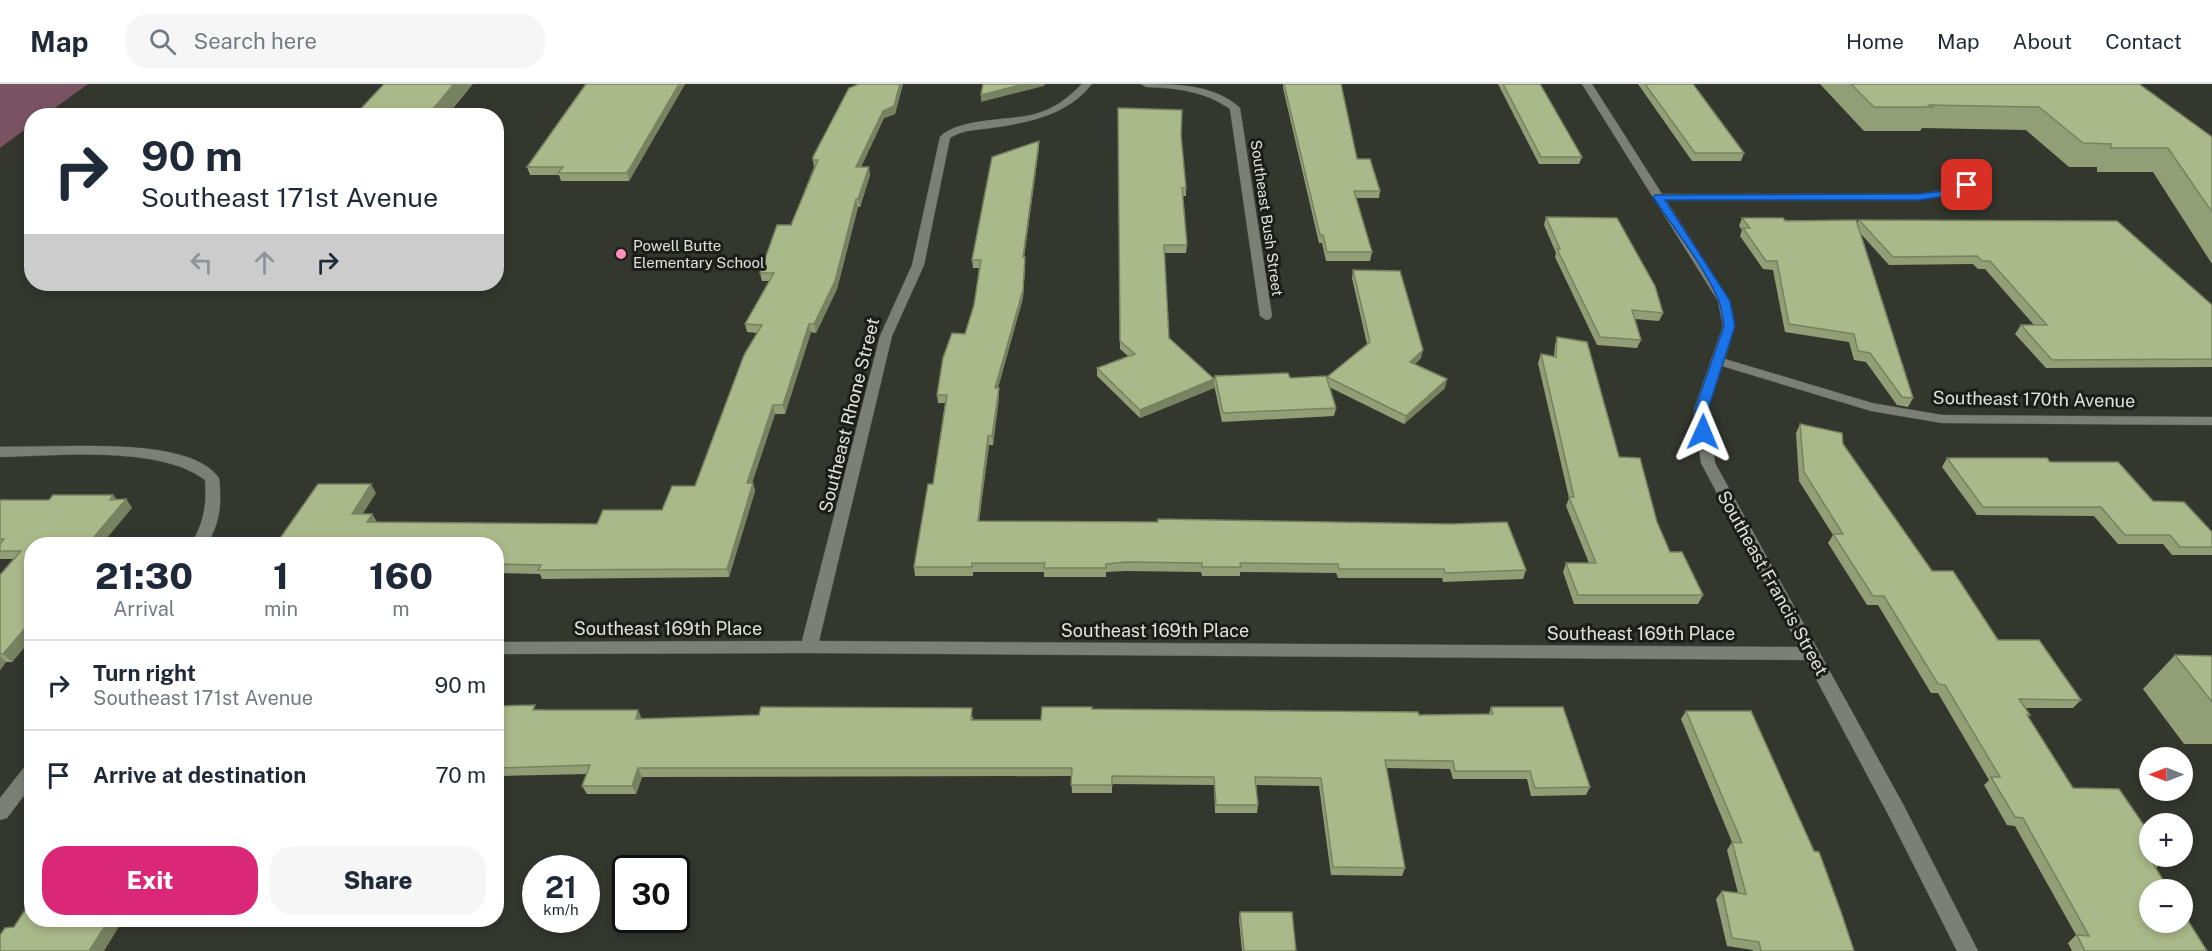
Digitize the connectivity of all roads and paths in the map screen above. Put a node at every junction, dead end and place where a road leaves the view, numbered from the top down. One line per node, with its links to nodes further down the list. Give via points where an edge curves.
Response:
1 (1088, 84): 11 (street, Southeast Rhone Street, via 1064,107 1051,112 945,136 918,266 894,310 886,336)
2 (1146, 84): 6 (street, Southeast Bush Street, via 1195,88 1219,96 1235,108)
3 (1587, 84): 5 (street, Southeast Francis Street)
4 (1980, 177): 5 (street, via 1954,192 1919,197)
5 (1658, 197): 7 (street, Southeast Francis Street, via 1724,301 1729,326)
6 (1266, 316)
7 (1719, 361): 8 (street, Southeast 170th Avenue, via 1871,407 1942,419); 13 (street, Southeast Francis Street, via 1701,409 1708,462)
8 (2212, 421)
9 (0, 452): 10 (street, via 159,455 195,466 212,478 215,504)
10 (205, 537)
11 (809, 647): 12 (street, Southeast 169th Place); 13 (street, Southeast 169th Place)
12 (504, 648)
13 (1812, 654): 16 (street, Southeast Francis Street)
14 (24, 780): 15 (street)
15 (0, 812)
16 (1968, 951)

